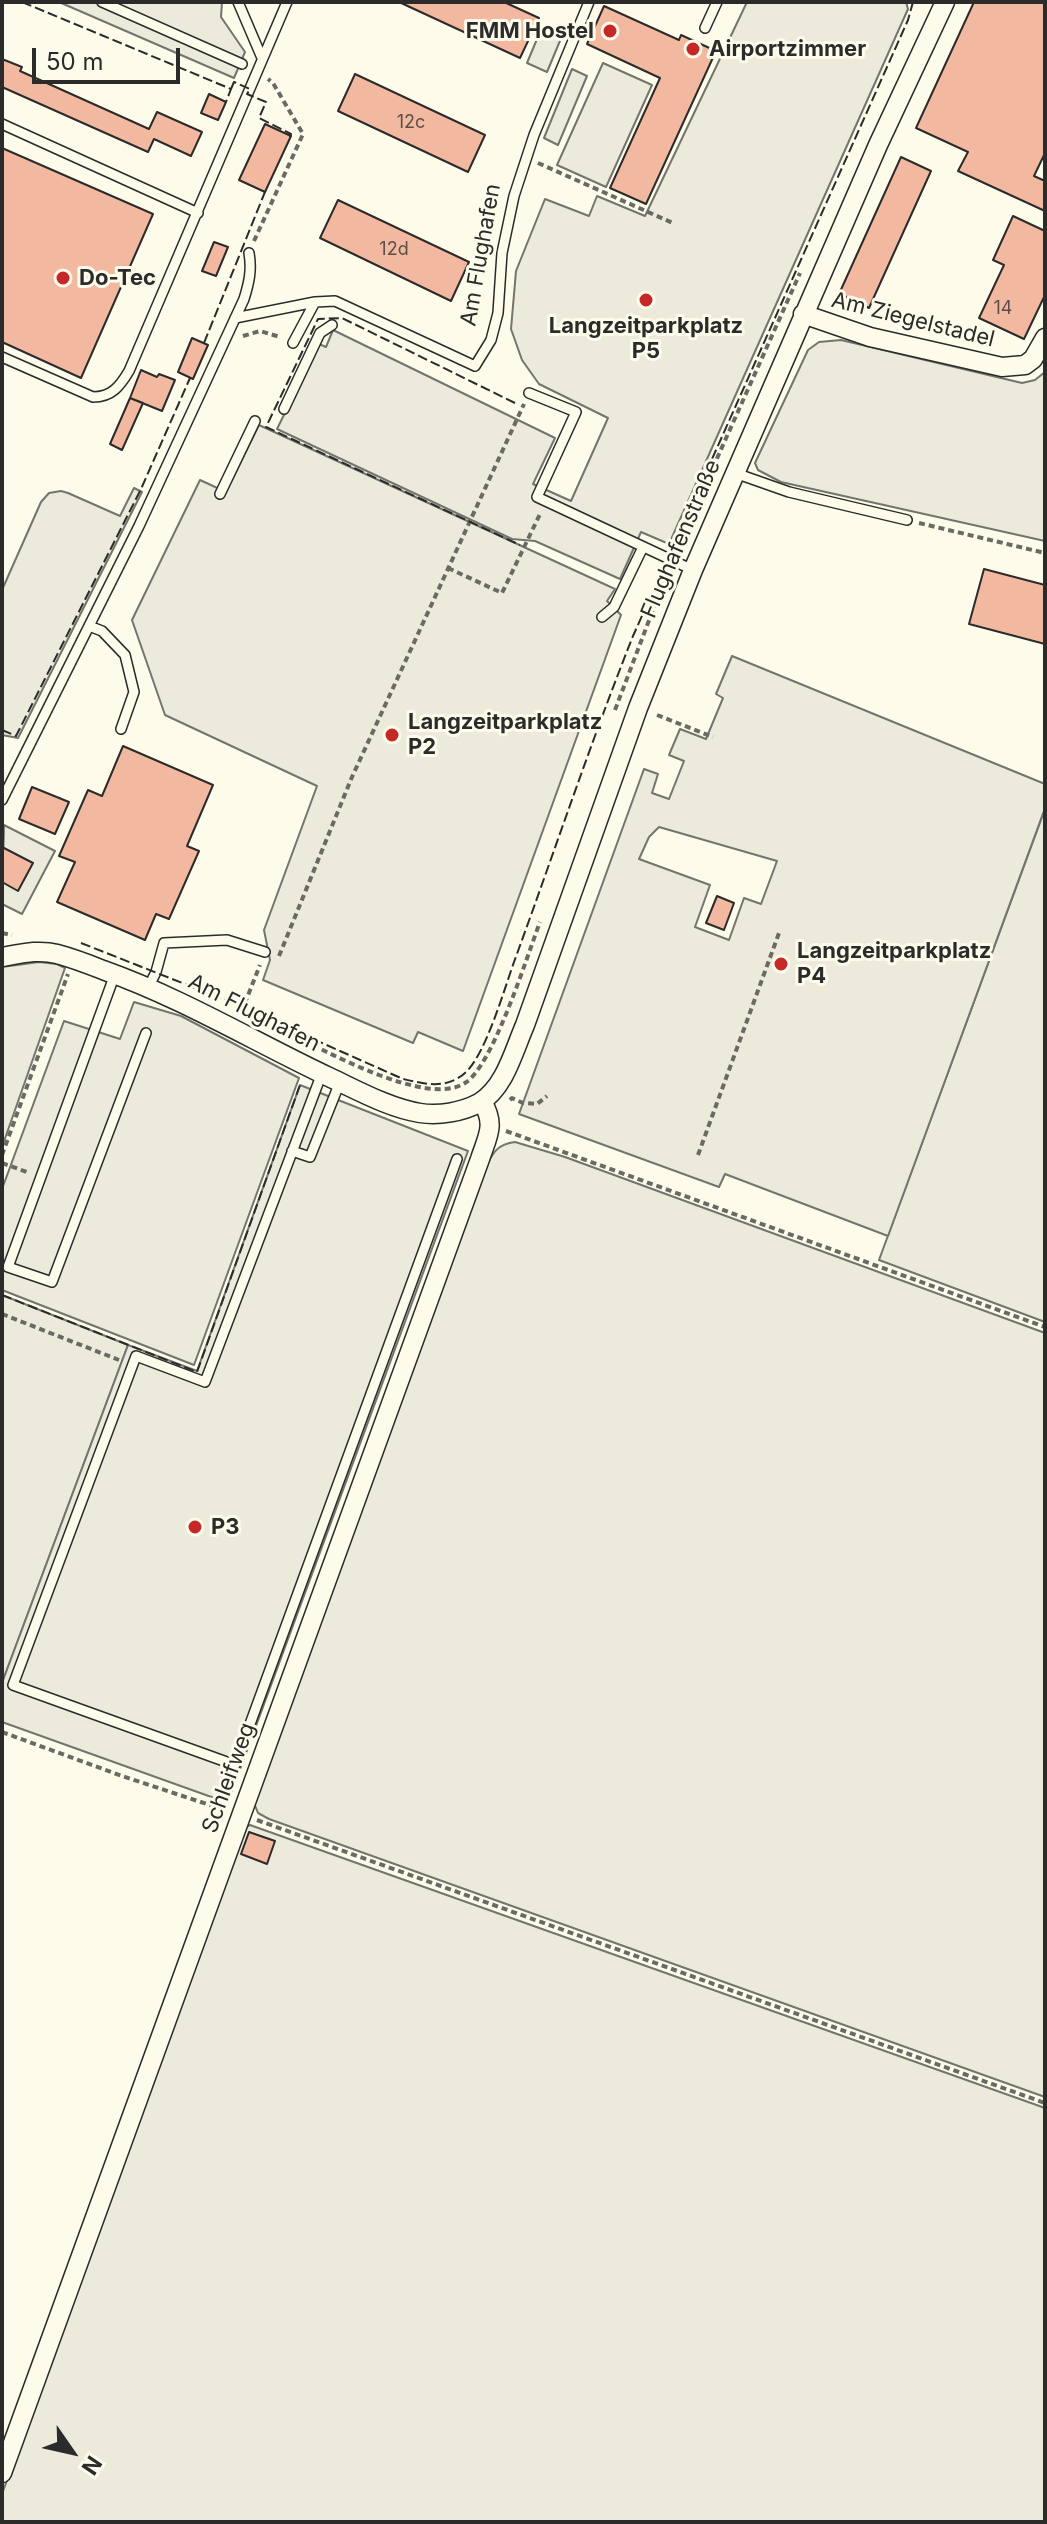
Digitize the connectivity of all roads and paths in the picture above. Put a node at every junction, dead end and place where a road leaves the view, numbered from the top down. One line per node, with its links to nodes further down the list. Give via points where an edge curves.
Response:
1 (102, 2): 9 (lane)
2 (238, 2): 8 (lane)
3 (287, 2): 8 (lane)
4 (589, 2): 12 (lane, Am Flughafen)
5 (717, 2): 7 (lane)
6 (945, 2): 17 (street, Flughafenstraße)
7 (705, 28)
8 (262, 58): 10 (lane)
9 (242, 64)
10 (257, 70): 13 (lane); 15 (path, via 273,83 303,134)
11 (2, 124): 13 (lane)
12 (527, 157): 14 (path); 16 (lane, Am Flughafen, via 502,253 498,313 491,340 475,366 335,301)
13 (198, 213): 24 (lane, via 129,371 113,392 93,397)
14 (675, 224)
15 (251, 249): 18 (lane, via 249,282)
16 (315, 302): 18 (lane, Am Flughafen); 23 (lane)
17 (803, 314): 22 (street, Am Ziegelstadel, via 847,331 1002,367 1025,365); 28 (street, Flughafenstraße)
18 (235, 318): 37 (lane)
19 (332, 325): 26 (lane, via 320,333)
20 (241, 337): 21 (path, via 260,331)
21 (283, 338)
22 (1045, 338)
23 (293, 343)
24 (2, 357)
25 (529, 393): 30 (lane, via 576,412 537,497); 34 (path)
26 (284, 409)
27 (255, 421): 29 (lane)
28 (735, 473): 31 (lane, via 789,492); 35 (street, Flughafenstraße)
29 (220, 494)
30 (546, 502): 32 (lane); 34 (path, via 502,593)
31 (907, 520): 33 (path)
32 (643, 547): 35 (lane); 36 (lane, via 614,607)
33 (1045, 553)
34 (448, 568): 48 (path, via 352,777)
35 (693, 570): 58 (street, Flughafenstraße, via 525,1025 499,1081)
36 (602, 617)
37 (89, 626): 41 (lane, via 102,631 125,655 134,692); 43 (lane)
38 (618, 701): 39 (path)
39 (614, 713)
40 (657, 715): 42 (path)
41 (121, 729)
42 (713, 737)
43 (2, 800)
44 (544, 910): 53 (path, via 507,1013 477,1072 465,1083 448,1090 403,1084)
45 (779, 933): 63 (path)
46 (265, 952): 51 (lane, via 227,940 164,943); 52 (path)
47 (2, 957): 50 (street, Am Flughafen, via 45,952)
48 (278, 958)
49 (70, 968): 62 (path)
50 (115, 974): 51 (street, Am Flughafen); 66 (lane)
51 (148, 988): 52 (street, Am Flughafen)
52 (235, 1029): 55 (street, Am Flughafen)
53 (283, 1031)
54 (146, 1033): 66 (lane, via 52,1282 8,1267)
55 (322, 1073): 56 (street, Am Flughafen); 61 (lane)
56 (340, 1082): 58 (street, Am Flughafen, via 416,1112 453,1112); 61 (lane, via 310,1157)
57 (547, 1096): 59 (path, via 537,1104 512,1098)
58 (482, 1101): 60 (street)
59 (506, 1104)
60 (491, 1125): 68 (path); 71 (street, Schleifweg)
61 (292, 1151): 69 (lane, via 205,1382 136,1356)
62 (2, 1155)
63 (698, 1155)
64 (457, 1159): 69 (lane, via 235,1765 13,1685)
65 (2, 1163): 66 (path)
66 (41, 1177)
67 (2, 1314): 69 (path)
68 (1045, 1327)
69 (133, 1365)
70 (2, 1732): 71 (path)
71 (241, 1815): 72 (path); 73 (street, Schleifweg)
72 (1045, 2103)
73 (2, 2473)

